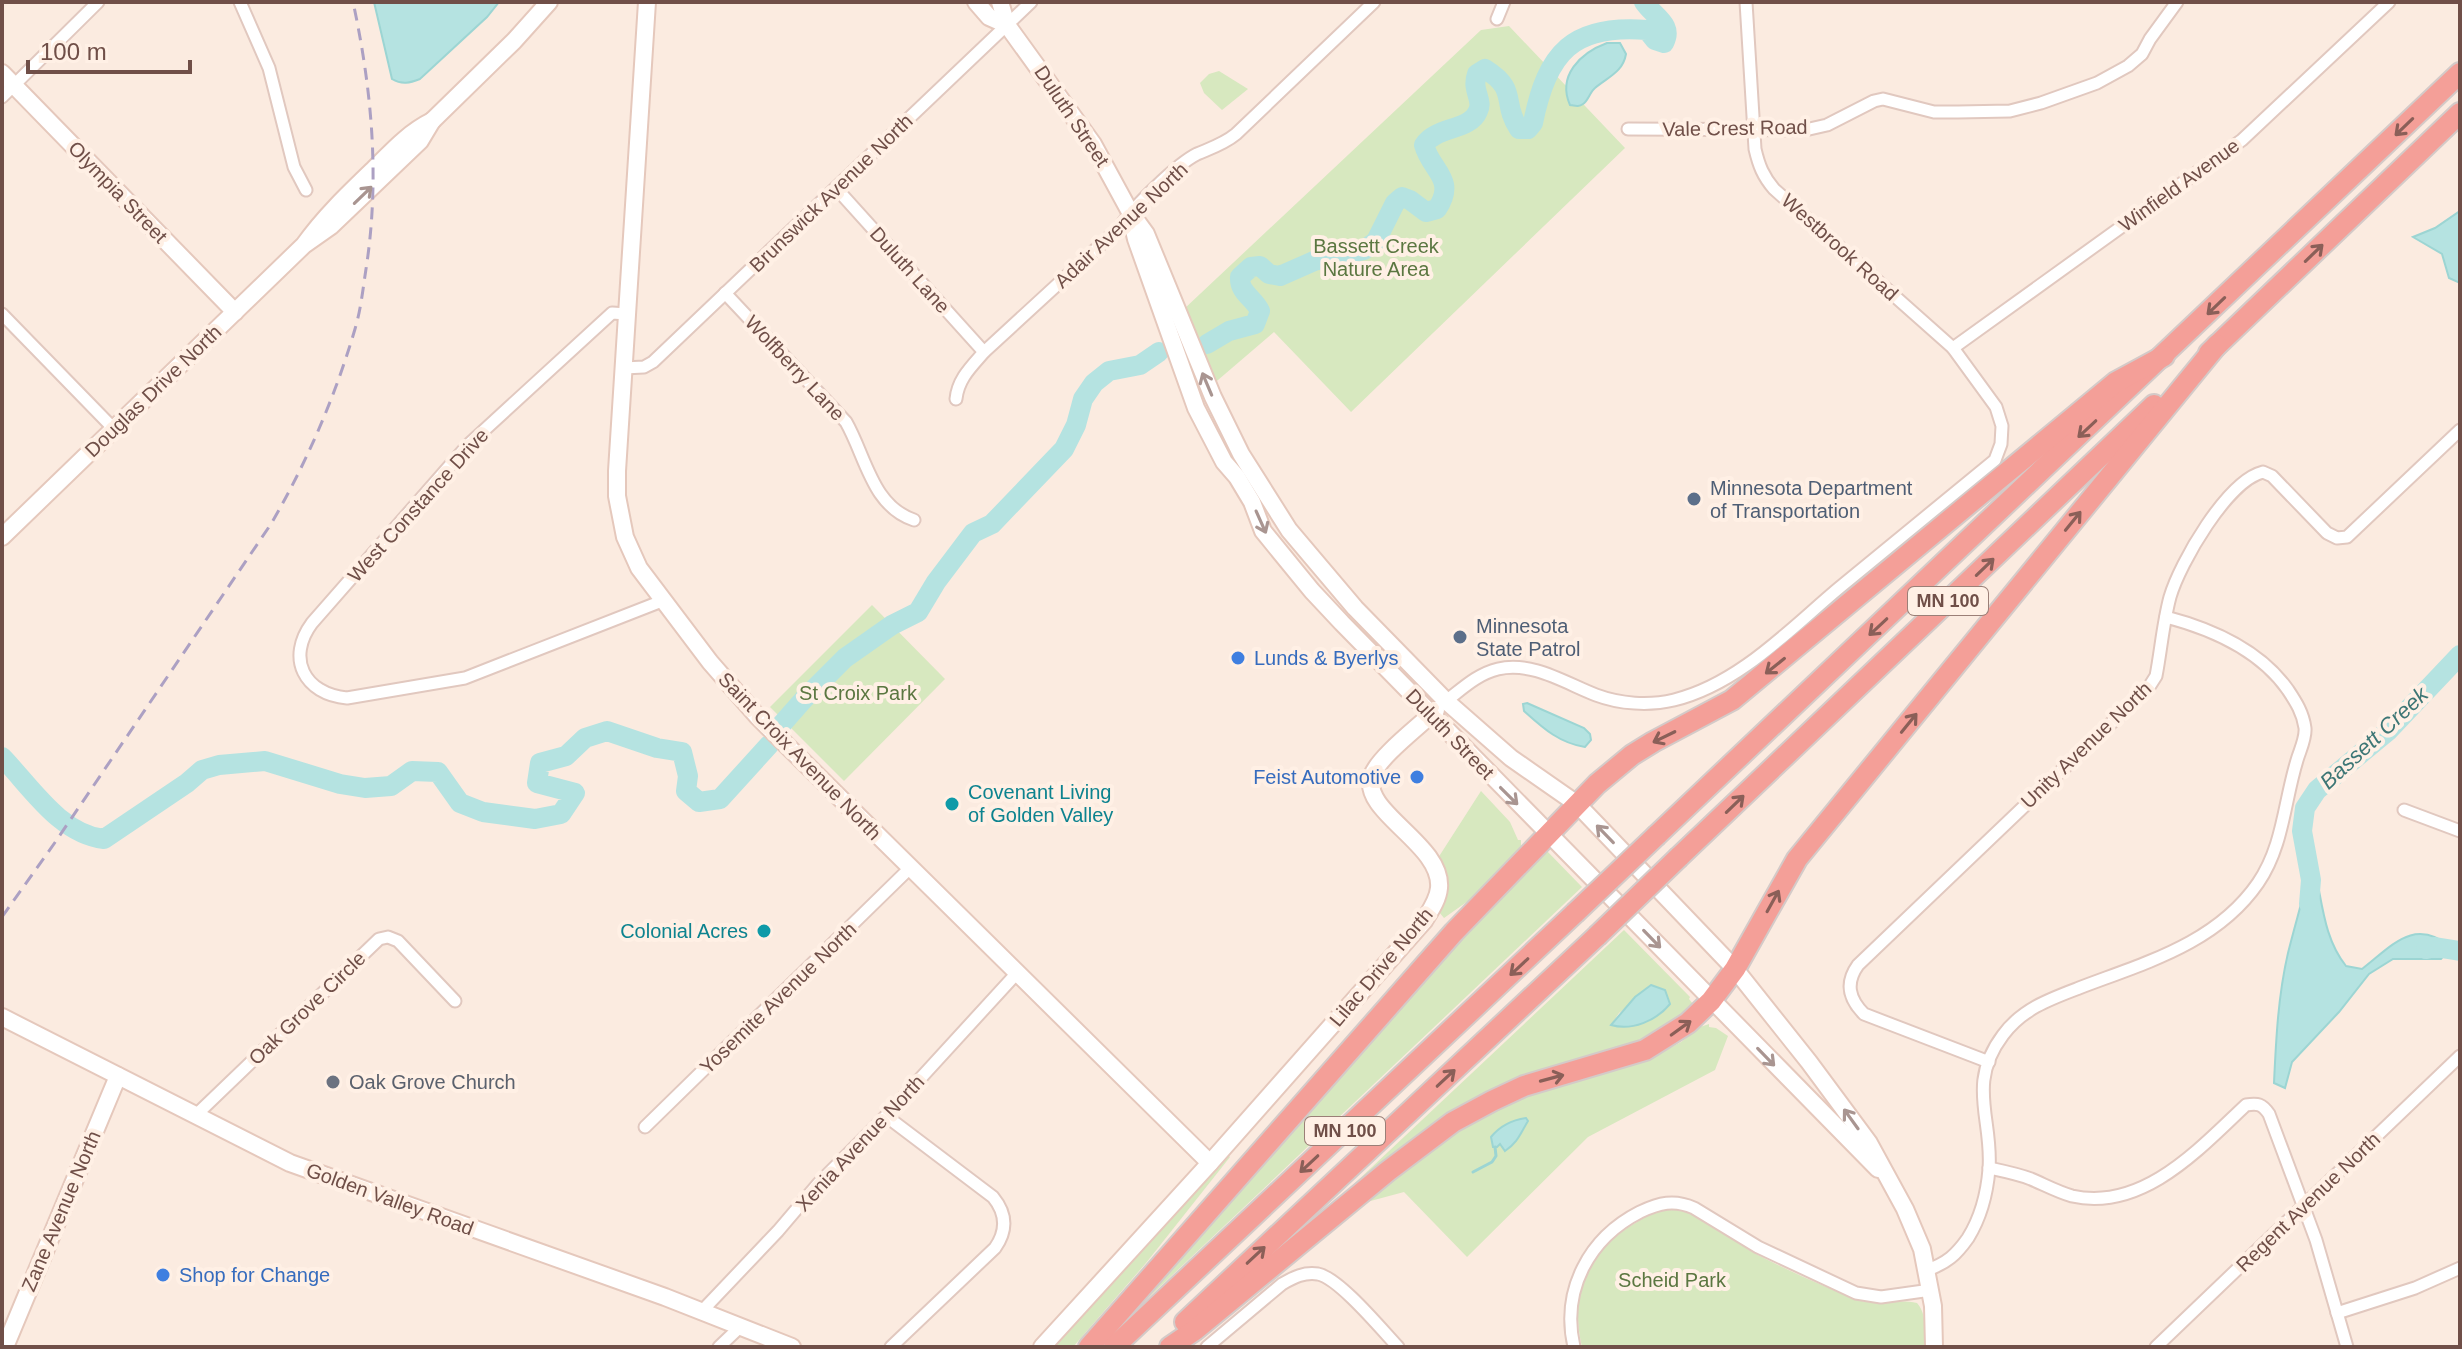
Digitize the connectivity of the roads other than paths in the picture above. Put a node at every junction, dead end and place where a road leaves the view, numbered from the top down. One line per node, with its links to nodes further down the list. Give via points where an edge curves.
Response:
1 (98, 2): 17 (street)
2 (240, 2): 22 (street, via 269,68 294,167)
3 (549, 2): 25 (street, Douglas Drive North, via 432,121 420,141)
4 (647, 2): 27 (street, Saint Croix Avenue North)
5 (976, 2): 14 (street, Duluth Street, via 989,17)
6 (1000, 2): 14 (street, Duluth Street)
7 (1031, 2): 14 (street, Brunswick Avenue North)
8 (1374, 2): 23 (street, Adair Avenue North, via 1236,134 1189,159)
9 (1504, 2): 13 (street)
10 (1746, 2): 20 (street, Westbrook Road)
11 (2177, 2): 20 (street, Vale Crest Road, via 2128,66 2026,108 1934,112 1883,99 1827,125)
12 (2389, 2): 29 (street, Winfield Avenue, via 2242,140)
13 (1497, 19)
14 (1007, 25): 21 (street, Brunswick Avenue North); 23 (street, Duluth Street, via 1093,144)
15 (2, 73): 17 (street, Olympia Street)
16 (2460, 73): 31 (highway, MN 100, one-way to 31)
17 (8, 92): 25 (street, Olympia Street)
18 (2460, 113): 28 (highway, MN 100, one-way to 18)
19 (1628, 129): 20 (street, Vale Crest Road)
20 (1754, 131): 29 (street, Westbrook Road, via 1758,164 1774,189)
21 (836, 188): 24 (street, Brunswick Avenue North); 30 (street, Duluth Lane)
22 (306, 190)
23 (1130, 212): 30 (street, Adair Avenue North); 41 (street, Duluth Street, one-way to 23, via 1355,608 1289,530 1241,454 1157,257); 42 (street, Duluth Street, one-way to 42, via 1196,408 1252,502 1263,531 1312,591)
24 (725, 293): 32 (street, Brunswick Avenue North, via 653,362); 37 (street, Wolfberry Lane, via 846,422 887,504)
25 (235, 312): 34 (street, Douglas Drive North)
26 (2, 314): 34 (street)
27 (627, 314): 32 (street, Saint Croix Avenue North); 39 (street, West Constance Drive, via 612,313 468,445 312,623 299,653 311,682 347,698 465,678)
28 (2217, 345): 48 (highway, one-way to 28, via 1797,859); 76 (highway, MN 100, one-way to 28, bridge)
29 (1953, 348): 36 (street, Westbrook Road, via 1996,407 2002,426)
30 (984, 352): 33 (street, Adair Avenue North, via 958,386)
31 (2164, 356): 43 (highway, one-way to 43, via 2116,382 1732,700 1632,755); 75 (highway, MN 100, one-way to 75, bridge)
32 (624, 368): 39 (street, Saint Croix Avenue North, via 617,496 625,537)
33 (956, 399)
34 (114, 429): 38 (street, Douglas Drive North)
35 (2460, 430): 40 (street, Unity Avenue North, via 2347,537 2327,533 2272,476 2251,476 2201,536 2177,579)
36 (1995, 460): 41 (street, Lilac Drive North, via 1757,656 1707,688 1666,701 1626,702 1535,670 1510,668 1480,676)
37 (914, 520)
38 (2, 537)
39 (662, 601): 47 (street, Saint Croix Avenue North, via 722,679)
40 (2166, 617): 54 (street, Unity Avenue North, via 2156,676 2149,687 1852,974 1849,986 1864,1014); 54 (street, via 2249,651 2276,674 2300,708 2305,731 2283,828 2259,882 2218,925 2194,942 2032,1008 2002,1035)
41 (1446, 701): 42 (street, Lilac Drive North); 43 (street, Duluth Street, via 1511,758)
42 (1431, 715): 46 (street, Duluth Street, one-way to 46); 59 (street, Lilac Drive North, via 1385,757 1370,779 1374,796 1434,863 1439,889 1435,902 1424,921)
43 (1577, 804): 46 (highway); 48 (street, Duluth Street, one-way to 43)
44 (2404, 810): 45 (street)
45 (2460, 831)
46 (1548, 835): 51 (street, Duluth Street, one-way to 51); 74 (highway, via 1444,944)
47 (910, 868): 49 (street, Saint Croix Avenue North); 58 (street, Yosemite Avenue North)
48 (1735, 969): 51 (highway); 61 (street, Duluth Street, one-way to 48, via 1869,1143)
49 (1016, 974): 57 (street, Xenia Avenue North); 59 (street, Saint Croix Avenue North)
50 (455, 1001): 56 (street, Oak Grove Circle, via 398,941 379,939)
51 (1711, 1001): 61 (street, Duluth Street, one-way to 61); 77 (highway, one-way to 51, via 1453,1122 1524,1086 1655,1046)
52 (2, 1017): 55 (street, Golden Valley Road)
53 (2460, 1056): 62 (street, Regent Avenue North)
54 (1989, 1062): 60 (street, via 1982,1091)
55 (118, 1076): 56 (street, Golden Valley Road); 69 (street, Zane Avenue North)
56 (196, 1115): 66 (street, Golden Valley Road, via 290,1163)
57 (886, 1116): 66 (street, Xenia Avenue North); 72 (street, via 993,1197 1004,1228 995,1248)
58 (645, 1127)
59 (1210, 1163): 73 (street, Lilac Drive North)
60 (1989, 1168): 62 (street, via 2069,1195 2109,1198 2158,1179 2246,1105 2257,1103 2269,1114); 64 (street, via 1978,1222 1954,1256)
61 (1888, 1179): 64 (street, Duluth Street, via 1915,1230)
62 (2303, 1206): 67 (street); 82 (street, Regent Avenue North)
63 (2460, 1268): 67 (street)
64 (1927, 1270): 65 (street, Duluth Street)
65 (1931, 1290): 80 (street, via 1881,1297 1856,1293 1771,1254 1694,1208 1669,1202 1626,1220 1586,1260 1572,1299); 81 (street, Duluth Street)
66 (702, 1311): 68 (street, Golden Valley Road)
67 (2337, 1313): 83 (street)
68 (740, 1327): 70 (street); 71 (street, Golden Valley Road)
69 (5, 1347)
70 (719, 1347)
71 (792, 1347)
72 (891, 1347)
73 (1042, 1347)
74 (1089, 1347)
75 (1114, 1347)
76 (1158, 1347)
77 (1170, 1347)
78 (1207, 1347): 79 (street, via 1282,1284 1309,1274 1336,1283)
79 (1398, 1347)
80 (1574, 1347)
81 (1934, 1347)
82 (2156, 1347)
83 (2347, 1347)

